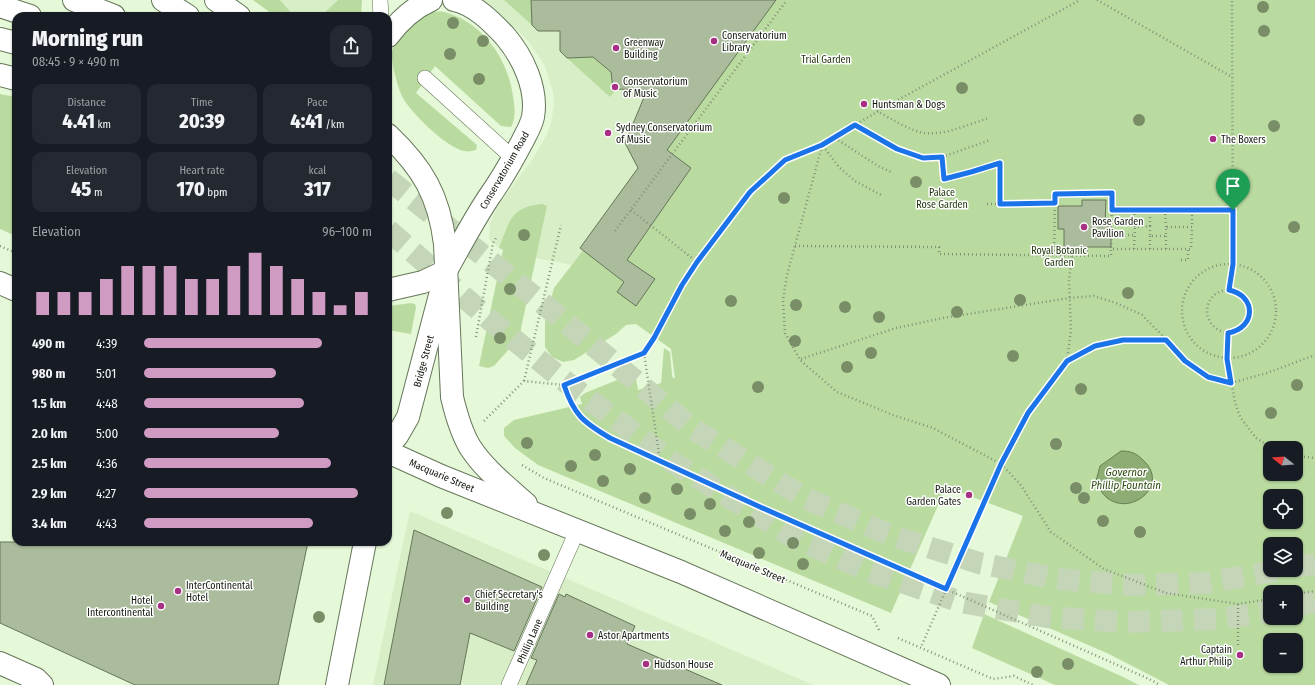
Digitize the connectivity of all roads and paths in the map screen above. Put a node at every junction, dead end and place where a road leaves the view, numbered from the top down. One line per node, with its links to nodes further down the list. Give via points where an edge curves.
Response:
1 (74, 0): 13 (main road)
2 (162, 0): 14 (main road)
3 (216, 0): 15 (main road)
4 (380, 0): 16 (lane)
5 (431, 0): 17 (main road, via 411,11)
6 (454, 0): 32 (main road, Conservatorium Road, via 471,6 500,31 518,54 526,71 532,94 533,116 530,127)
7 (788, 0): 38 (path)
8 (1080, 0): 24 (path)
9 (1097, 0): 23 (path)
10 (1232, 0): 23 (path)
11 (0, 6): 12 (main road)
12 (18, 12)
13 (104, 12)
14 (182, 12)
15 (233, 12)
16 (381, 12)
17 (392, 31)
18 (0, 39): 19 (main road)
19 (12, 42)
20 (0, 75): 21 (main road)
21 (12, 78)
22 (425, 78): 32 (lane)
23 (1233, 78): 44 (path)
24 (877, 111): 25 (path, via 925,133 948,131); 26 (path)
25 (988, 118)
26 (855, 125): 27 (path); 31 (path, via 897,149 923,158)
27 (835, 138): 30 (path); 33 (path, via 878,166)
28 (392, 139): 69 (main road, via 414,162 430,188 442,223)
29 (990, 140): 31 (path)
30 (822, 145): 34 (path, via 838,167 854,181); 57 (path); 67 (path, via 785,160 767,176 750,192)
31 (942, 157): 37 (path, via 944,179 1000,163)
32 (513, 158): 69 (main road, Conservatorium Road)
33 (892, 172)
34 (883, 196)
35 (1055, 203): 37 (path); 39 (path, via 1055,194 1112,193); 64 (path)
36 (987, 204): 37 (path)
37 (1000, 204)
38 (631, 210): 50 (path); 67 (path)
39 (1112, 210): 40 (path); 51 (path)
40 (1134, 210): 41 (path); 47 (path)
41 (1150, 210): 42 (path); 46 (path)
42 (1165, 210): 43 (path); 48 (path)
43 (1192, 210): 44 (path); 49 (path)
44 (1233, 210): 68 (path)
45 (561, 225): 83 (path)
46 (1150, 226): 47 (path); 54 (path)
47 (1134, 227): 52 (path)
48 (1166, 227): 49 (path); 55 (path)
49 (1192, 227): 62 (path, via 1191,249)
50 (615, 230)
51 (1112, 235): 52 (path); 58 (path)
52 (1134, 235): 59 (path)
53 (496, 236): 77 (path)
54 (1150, 236): 55 (path); 60 (path)
55 (1166, 236): 61 (path)
56 (0, 246): 63 (path)
57 (795, 246): 64 (path, via 939,247 939,254); 81 (path, via 783,300 785,333)
58 (1112, 249): 59 (path); 65 (path, via 1111,256)
59 (1134, 249): 60 (path)
60 (1150, 249): 61 (path)
61 (1166, 249): 62 (path)
62 (1188, 249): 66 (path, via 1188,260)
63 (12, 251)
64 (1054, 255): 65 (path)
65 (1072, 255): 74 (path)
66 (1181, 260)
67 (697, 262): 78 (path)
68 (1233, 264): 73 (path); 80 (path, via 1249,268 1262,277 1272,290 1276,306 1275,322 1269,337 1258,349 1243,357); 80 (path, via 1218,265 1204,271 1185,293 1182,308 1183,323 1189,337 1199,348 1212,356)
69 (446, 271): 72 (main road, via 422,282); 87 (main road, Bridge Street, via 408,417); 95 (main road, via 452,397 456,414 470,446 489,470)
70 (0, 283): 71 (main road)
71 (12, 288)
72 (392, 289)
73 (1229, 290): 75 (path, via 1242,295 1247,301 1249,315 1241,328); 75 (path, via 1211,298 1207,311 1210,324)
74 (1069, 298): 76 (path, via 1094,296 1116,303 1142,315); 81 (path, via 896,328); 82 (path, via 1071,330)
75 (1228, 333): 80 (path)
76 (1166, 340): 82 (path, via 1123,340 1095,346); 84 (path, via 1185,361 1208,377)
77 (475, 342)
78 (644, 353): 85 (path); 92 (path)
79 (1315, 355): 84 (path)
80 (1227, 359): 84 (path)
81 (800, 360): 94 (path, via 837,392 893,415 934,428)
82 (1067, 361): 94 (path, via 1028,413)
83 (524, 381): 85 (path); 86 (path, via 482,422)
84 (1231, 383): 88 (path, via 1240,417 1256,438)
85 (564, 385): 92 (path, via 570,402 580,417 593,428)
86 (479, 418)
87 (392, 442)
88 (1263, 442)
89 (392, 454): 95 (main road, Macquarie Street)
90 (1303, 457): 91 (path)
91 (1315, 458)
92 (660, 461): 98 (path)
93 (520, 464): 103 (path, Macquarie Street, via 544,478 872,616 879,630)
94 (1001, 464): 98 (path); 102 (path, via 1020,484 1051,532 1104,569 1166,593)
95 (535, 513): 96 (main road, Macquarie Street)
96 (577, 531): 110 (lane, Phillip Lane); 111 (main road, Macquarie Street, via 681,572)
97 (364, 546): 109 (main road)
98 (946, 589): 106 (path); 113 (path)
99 (1315, 591): 100 (path)
100 (1303, 593)
101 (1263, 599): 102 (path)
102 (1238, 604): 105 (path)
103 (886, 633)
104 (893, 635): 106 (path)
105 (1238, 645)
106 (921, 647): 112 (path, via 993,679 1014,676)
107 (0, 663): 108 (main road, via 36,679)
108 (42, 685)
109 (337, 685)
110 (509, 685)
111 (939, 685)
112 (1033, 685)
113 (1160, 685)

